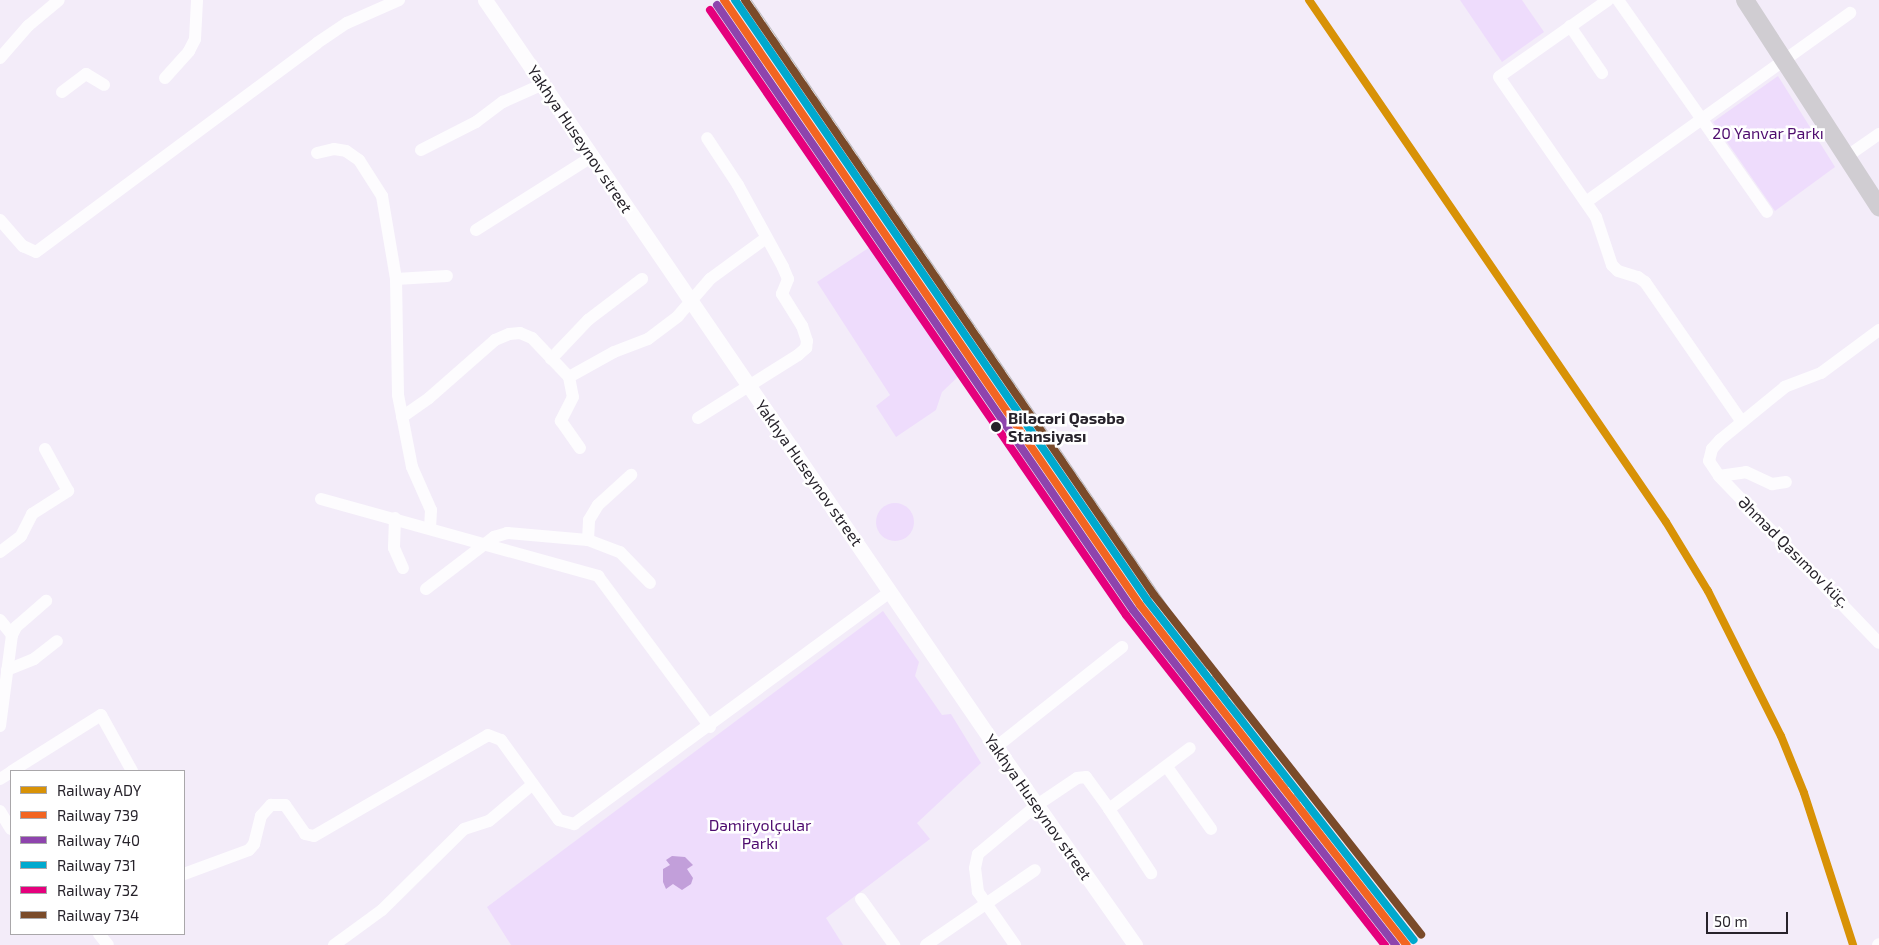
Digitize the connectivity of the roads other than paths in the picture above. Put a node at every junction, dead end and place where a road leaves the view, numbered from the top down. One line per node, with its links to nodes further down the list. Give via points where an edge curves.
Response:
1 (59, 0): 10 (street)
2 (197, 0): 13 (street, via 195,39)
3 (399, 0): 27 (street, via 347,23 317,43 36,252 23,246)
4 (485, 0): 14 (street, Yakhya Huseynov street)
5 (1608, 0): 9 (street)
6 (1618, 0): 17 (street)
7 (1745, 0): 11 (main road)
8 (1850, 13): 11 (street)
9 (1570, 26): 12 (street); 24 (street, via 1499,77)
10 (3, 49)
11 (1784, 60): 17 (street); 23 (main road)
12 (1602, 73)
13 (165, 78)
14 (543, 84): 20 (street, via 503,102 476,122); 22 (street, Yakhya Huseynov street)
15 (104, 85): 16 (street, via 86,74)
16 (62, 92)
17 (1702, 120): 24 (street); 26 (street)
18 (1879, 134): 23 (street)
19 (706, 138): 29 (street, via 738,186)
20 (421, 150)
21 (317, 153): 31 (street, via 334,148 346,151 370,175 386,209)
22 (593, 156): 28 (street); 33 (street, Yakhya Huseynov street)
23 (1846, 157): 25 (main road)
24 (1586, 202): 40 (street, via 1599,225 1612,265 1644,282)
25 (1879, 207)
26 (1767, 212)
27 (0, 220)
28 (476, 230)
29 (766, 238): 33 (street, via 710,279); 37 (street, via 788,280 782,294 802,326 807,341 806,348 798,355)
30 (447, 276): 31 (street)
31 (396, 279): 38 (street, via 396,361)
32 (642, 279): 35 (street, via 588,320)
33 (690, 300): 36 (street, via 663,330); 37 (street, Yakhya Huseynov street)
34 (1879, 330): 40 (street, via 1821,373 1785,387)
35 (551, 359): 36 (street); 38 (street, via 532,338 520,333 508,334 494,340 429,398)
36 (569, 377): 41 (street, via 573,397 561,422)
37 (750, 388): 39 (street); 55 (street, Yakhya Huseynov street)
38 (402, 416): 48 (street, via 412,467 431,510)
39 (698, 418)
40 (1742, 422): 44 (street, Əhməd Qasımov küç., via 1712,449 1709,461)
41 (580, 448)
42 (45, 449): 51 (street, via 68,491 32,514 21,536)
43 (630, 475): 49 (street, via 598,505 590,520)
44 (1719, 476): 45 (street, via 1746,472 1763,482); 60 (street, Əhməd Qasımov küç.)
45 (1786, 482)
46 (321, 499): 47 (street)
47 (395, 518): 48 (street); 52 (street, via 394,548)
48 (430, 528): 50 (street)
49 (588, 540): 50 (street, via 507,533); 53 (street, via 620,552)
50 (486, 543): 54 (street); 64 (street, via 598,576)
51 (0, 552)
52 (403, 568)
53 (650, 582)
54 (426, 588)
55 (890, 591): 64 (street); 65 (street, Yakhya Huseynov street)
56 (46, 601): 58 (street, via 16,627)
57 (0, 620): 58 (street)
58 (12, 635): 62 (street)
59 (57, 641): 62 (street, via 34,659)
60 (1879, 643)
61 (1122, 647): 65 (street)
62 (7, 670): 63 (street)
63 (0, 726)
64 (710, 727): 70 (street, via 574,824 568,825 559,820)
65 (996, 747): 71 (street, Yakhya Huseynov street)
66 (1190, 748): 67 (street)
67 (1167, 767): 72 (street); 75 (street)
68 (15, 770): 69 (street, via 102,716)
69 (131, 770)
70 (533, 784): 77 (street, via 501,740 488,735 314,836 305,834 285,805 271,805 261,816 254,844 249,850); 81 (street, via 489,821 464,829 382,910)
71 (1037, 805): 72 (street, via 1082,776); 80 (street, via 978,854 975,882); 85 (street, Yakhya Huseynov street)
72 (1109, 809): 78 (street)
73 (0, 811): 74 (street)
74 (10, 827)
75 (1211, 828)
76 (1035, 870): 80 (street)
77 (185, 874)
78 (1151, 874)
79 (861, 899): 82 (street)
80 (986, 904): 83 (street); 84 (street)
81 (334, 945)
82 (894, 945)
83 (926, 945)
84 (1015, 945)
85 (1135, 945)

